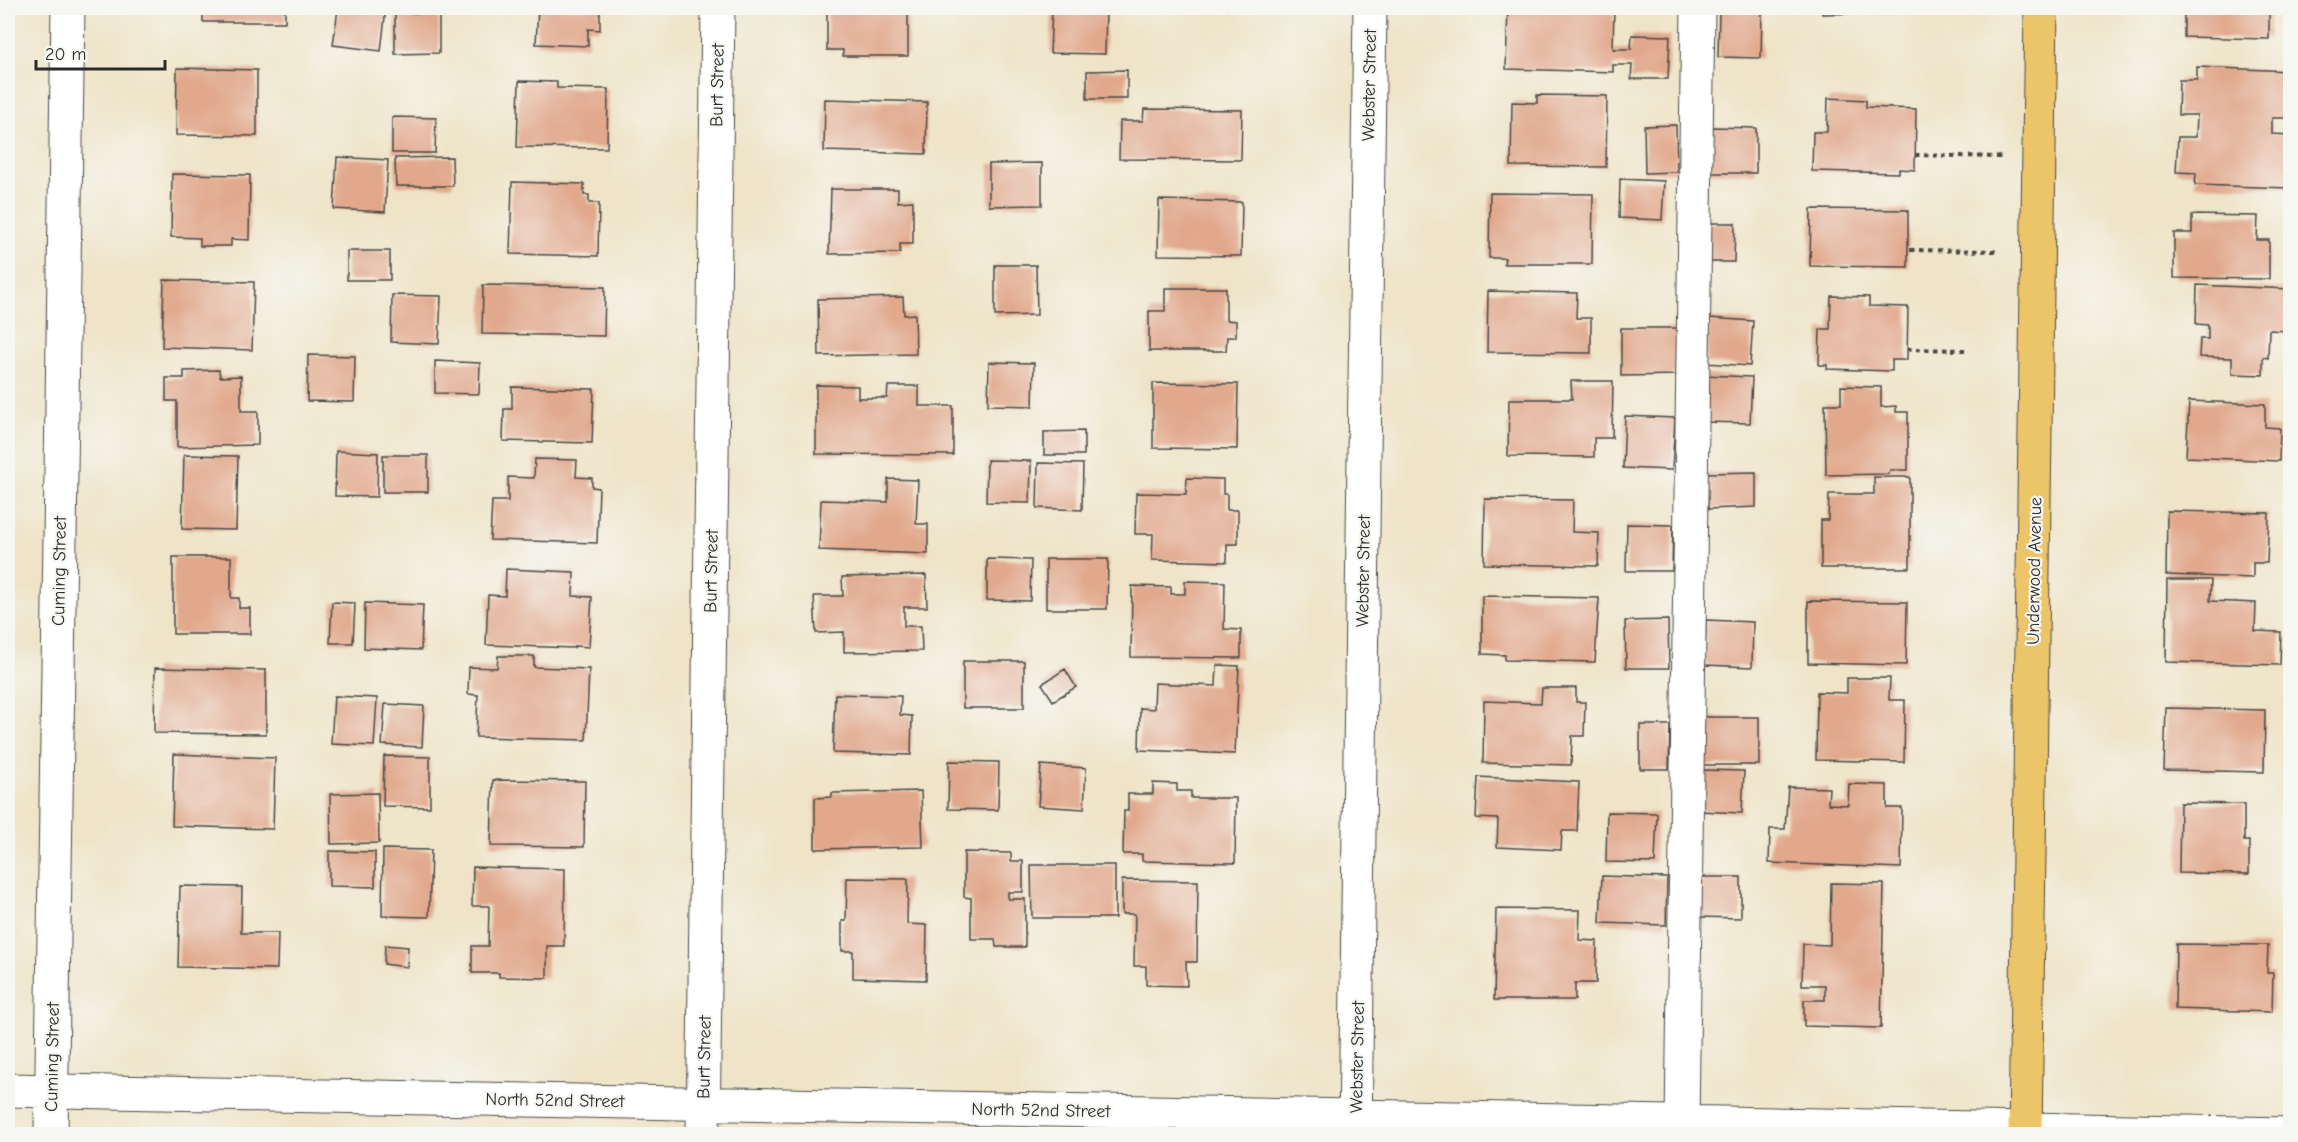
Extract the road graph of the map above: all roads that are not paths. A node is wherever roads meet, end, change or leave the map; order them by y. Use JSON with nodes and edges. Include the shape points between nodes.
{"nodes":[{"id":1,"x":68,"y":8,"type":"edge"},
{"id":2,"x":718,"y":8,"type":"edge"},
{"id":3,"x":1370,"y":8,"type":"edge"},
{"id":4,"x":1698,"y":8,"type":"edge"},
{"id":5,"x":2041,"y":8,"type":"edge"},
{"id":6,"x":8,"y":1090,"type":"edge"},
{"id":7,"x":52,"y":1091,"type":"junction"},
{"id":8,"x":703,"y":1119,"type":"edge"},
{"id":9,"x":1682,"y":1122,"type":"junction"},
{"id":10,"x":1356,"y":1125,"type":"edge"},
{"id":11,"x":2025,"y":1132,"type":"edge"},
{"id":12,"x":51,"y":1134,"type":"edge"},
{"id":13,"x":2290,"y":1134,"type":"edge"}],
"edges":[{"from":1,"to":7,"type":"street","name":"Cuming Street"},
{"from":2,"to":8,"type":"street","name":"Burt Street"},
{"from":3,"to":10,"type":"street","name":"Webster Street"},
{"from":4,"to":9,"type":"street"},
{"from":5,"to":11,"type":"main road","name":"Underwood Avenue"},
{"from":6,"to":7,"type":"street","name":"North 52nd Street"},
{"from":7,"to":8,"type":"street","name":"North 52nd Street"},
{"from":7,"to":12,"type":"street","name":"Cuming Street"},
{"from":8,"to":10,"type":"street","name":"North 52nd Street"},
{"from":9,"to":10,"type":"street","name":"North 52nd Street"},
{"from":9,"to":11,"type":"street","name":"North 52nd Street"},
{"from":11,"to":13,"type":"street","name":"North 52nd Street"}]}
